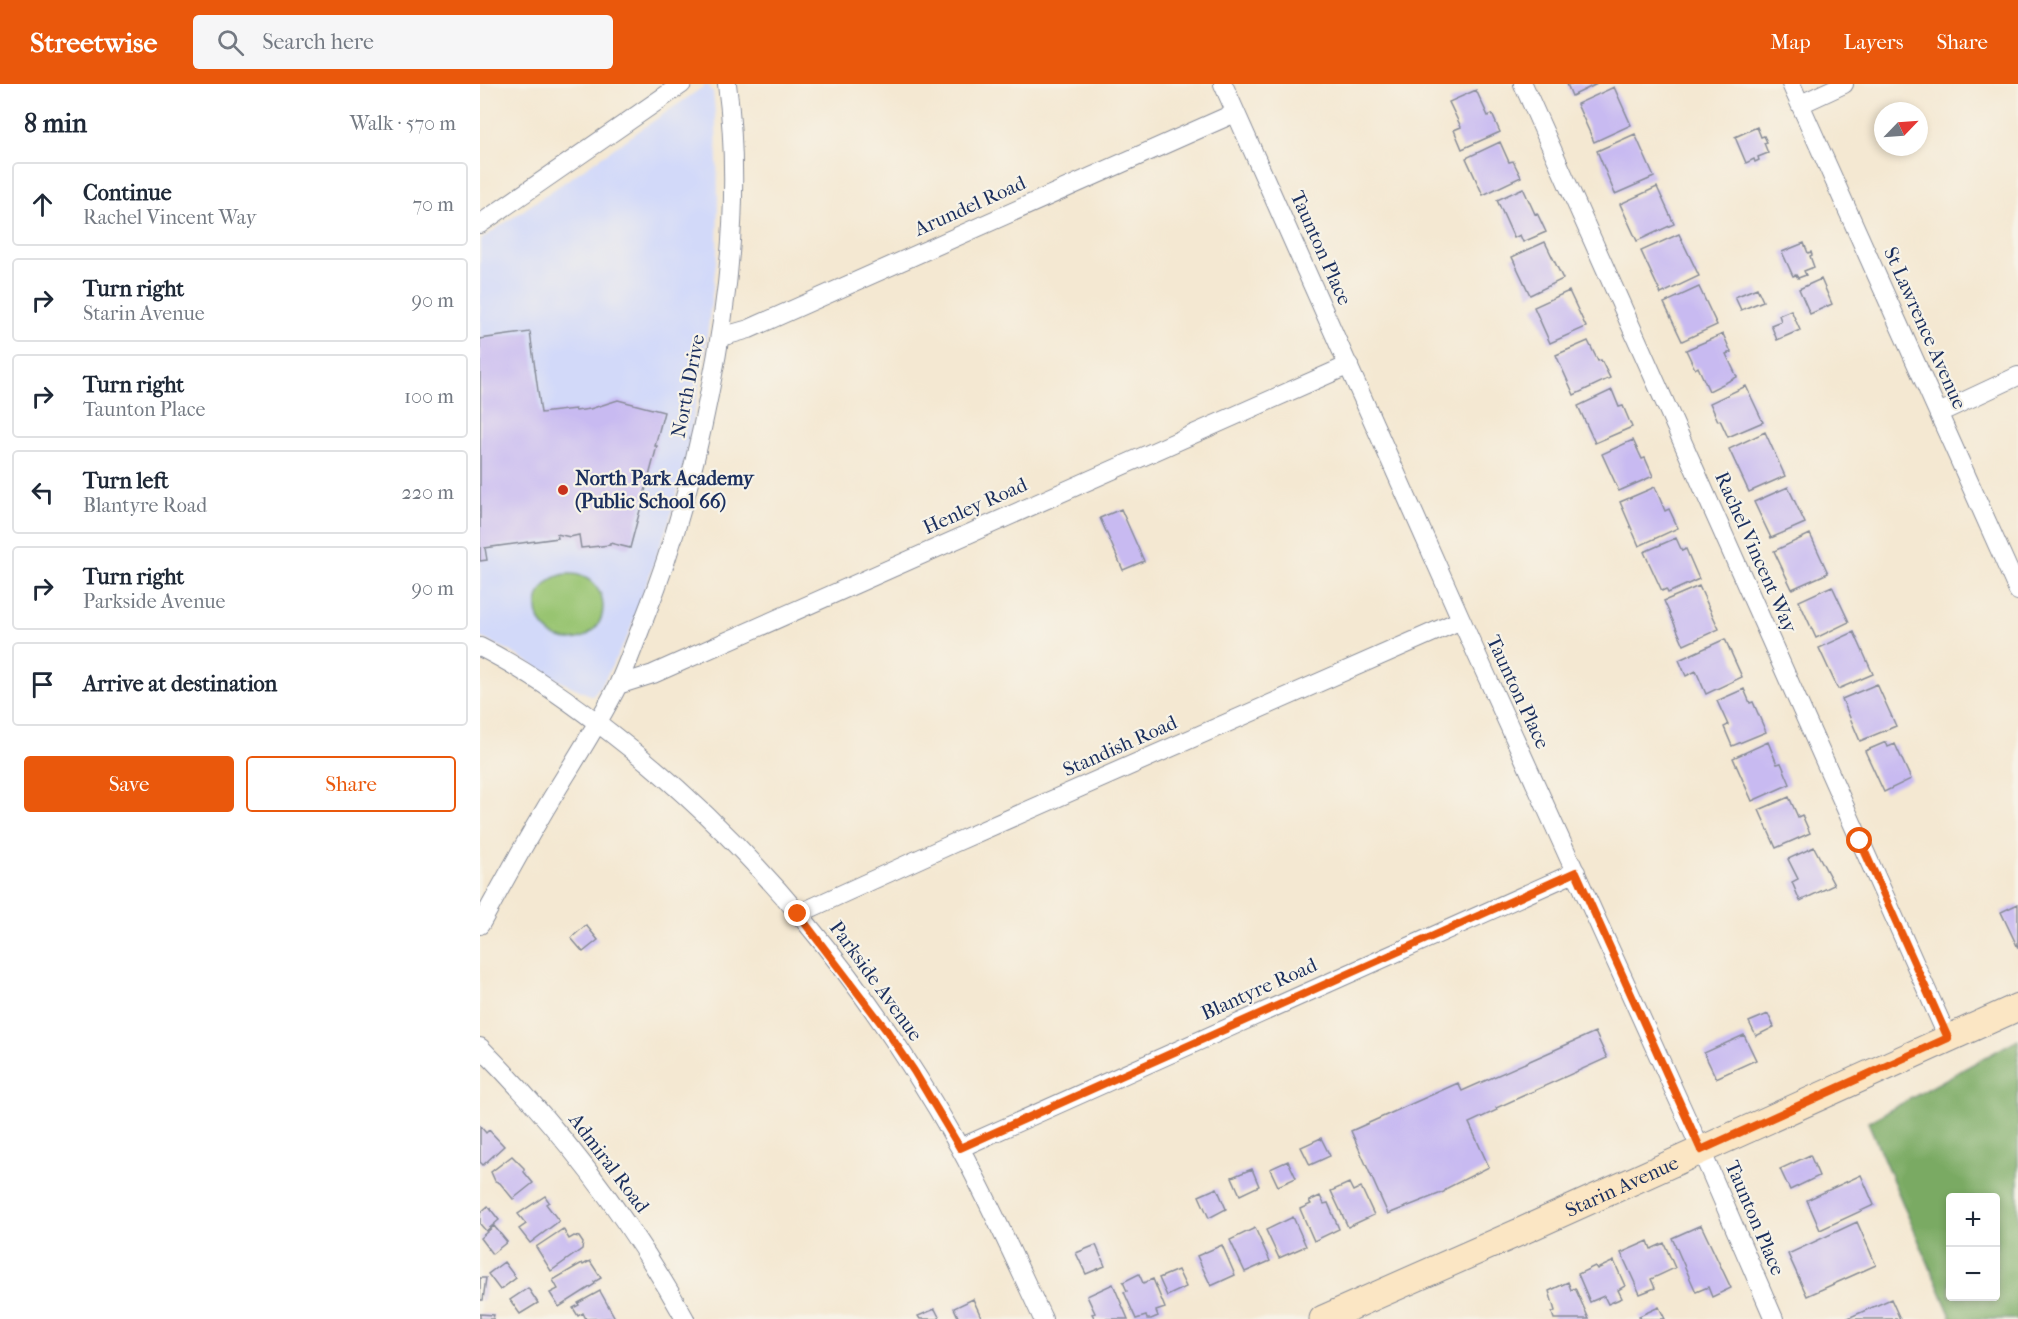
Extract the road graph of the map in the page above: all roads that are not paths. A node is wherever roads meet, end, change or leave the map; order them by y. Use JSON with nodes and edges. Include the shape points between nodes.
{"nodes":[{"id":1,"x":681,"y":84,"type":"edge"},
{"id":2,"x":727,"y":84,"type":"edge"},
{"id":3,"x":1222,"y":84,"type":"edge"},
{"id":4,"x":1523,"y":84,"type":"edge"},
{"id":5,"x":1791,"y":84,"type":"edge"},
{"id":6,"x":1844,"y":84,"type":"edge"},
{"id":7,"x":1800,"y":104,"type":"junction"},
{"id":8,"x":1235,"y":112,"type":"junction"},
{"id":9,"x":480,"y":224,"type":"edge"},
{"id":10,"x":721,"y":337,"type":"junction"},
{"id":11,"x":1349,"y":365,"type":"junction"},
{"id":12,"x":2018,"y":376,"type":"edge"},
{"id":13,"x":1939,"y":413,"type":"junction"},
{"id":14,"x":2018,"y":591,"type":"edge"},
{"id":15,"x":1461,"y":620,"type":"junction"},
{"id":16,"x":480,"y":647,"type":"edge"},
{"id":17,"x":618,"y":685,"type":"junction"},
{"id":18,"x":598,"y":723,"type":"junction"},
{"id":19,"x":1576,"y":872,"type":"junction"},
{"id":20,"x":798,"y":914,"type":"junction"},
{"id":21,"x":480,"y":925,"type":"edge"},
{"id":22,"x":2018,"y":1007,"type":"edge"},
{"id":23,"x":1948,"y":1038,"type":"junction"},
{"id":24,"x":480,"y":1047,"type":"edge"},
{"id":25,"x":960,"y":1148,"type":"junction"},
{"id":26,"x":1701,"y":1150,"type":"junction"},
{"id":27,"x":686,"y":1319,"type":"edge"},
{"id":28,"x":1043,"y":1319,"type":"edge"},
{"id":29,"x":1323,"y":1319,"type":"edge"},
{"id":30,"x":1774,"y":1319,"type":"edge"}],
"edges":[{"from":1,"to":9,"type":"street"},
{"from":2,"to":10,"type":"street","name":"North Drive","via":[[733,191]]},
{"from":3,"to":8,"type":"street","name":"Taunton Place"},
{"from":4,"to":23,"type":"street","name":"Rachel Vincent Way"},
{"from":5,"to":7,"type":"street","name":"St Lawrence Avenue"},
{"from":6,"to":7,"type":"street"},
{"from":7,"to":13,"type":"street","name":"St Lawrence Avenue"},
{"from":8,"to":10,"type":"street","name":"Arundel Road","via":[[749,329]]},
{"from":8,"to":11,"type":"street","name":"Taunton Place"},
{"from":10,"to":17,"type":"street","name":"North Drive","via":[[680,518]]},
{"from":11,"to":15,"type":"street","name":"Taunton Place"},
{"from":11,"to":17,"type":"street","name":"Henley Road","via":[[653,674]]},
{"from":12,"to":13,"type":"street"},
{"from":13,"to":14,"type":"street","name":"St Lawrence Avenue"},
{"from":15,"to":19,"type":"street","name":"Taunton Place"},
{"from":15,"to":20,"type":"street","name":"Standish Road"},
{"from":16,"to":18,"type":"street","name":"Parkside Avenue","via":[[555,690]]},
{"from":17,"to":18,"type":"street","name":"North Drive"},
{"from":18,"to":20,"type":"street","name":"Parkside Avenue","via":[[676,785]]},
{"from":18,"to":21,"type":"street","via":[[539,818]]},
{"from":19,"to":25,"type":"street","name":"Blantyre Road"},
{"from":19,"to":26,"type":"street","name":"Taunton Place"},
{"from":20,"to":25,"type":"street","name":"Parkside Avenue","via":[[887,1031]]},
{"from":22,"to":23,"type":"street","name":"Starin Avenue"},
{"from":23,"to":26,"type":"street","name":"Starin Avenue"},
{"from":24,"to":27,"type":"street","name":"Admiral Road","via":[[549,1121],[593,1177],[635,1235]]},
{"from":25,"to":28,"type":"street","name":"Parkside Avenue"},
{"from":26,"to":29,"type":"street","name":"Starin Avenue"},
{"from":26,"to":30,"type":"street","name":"Taunton Place"}]}
